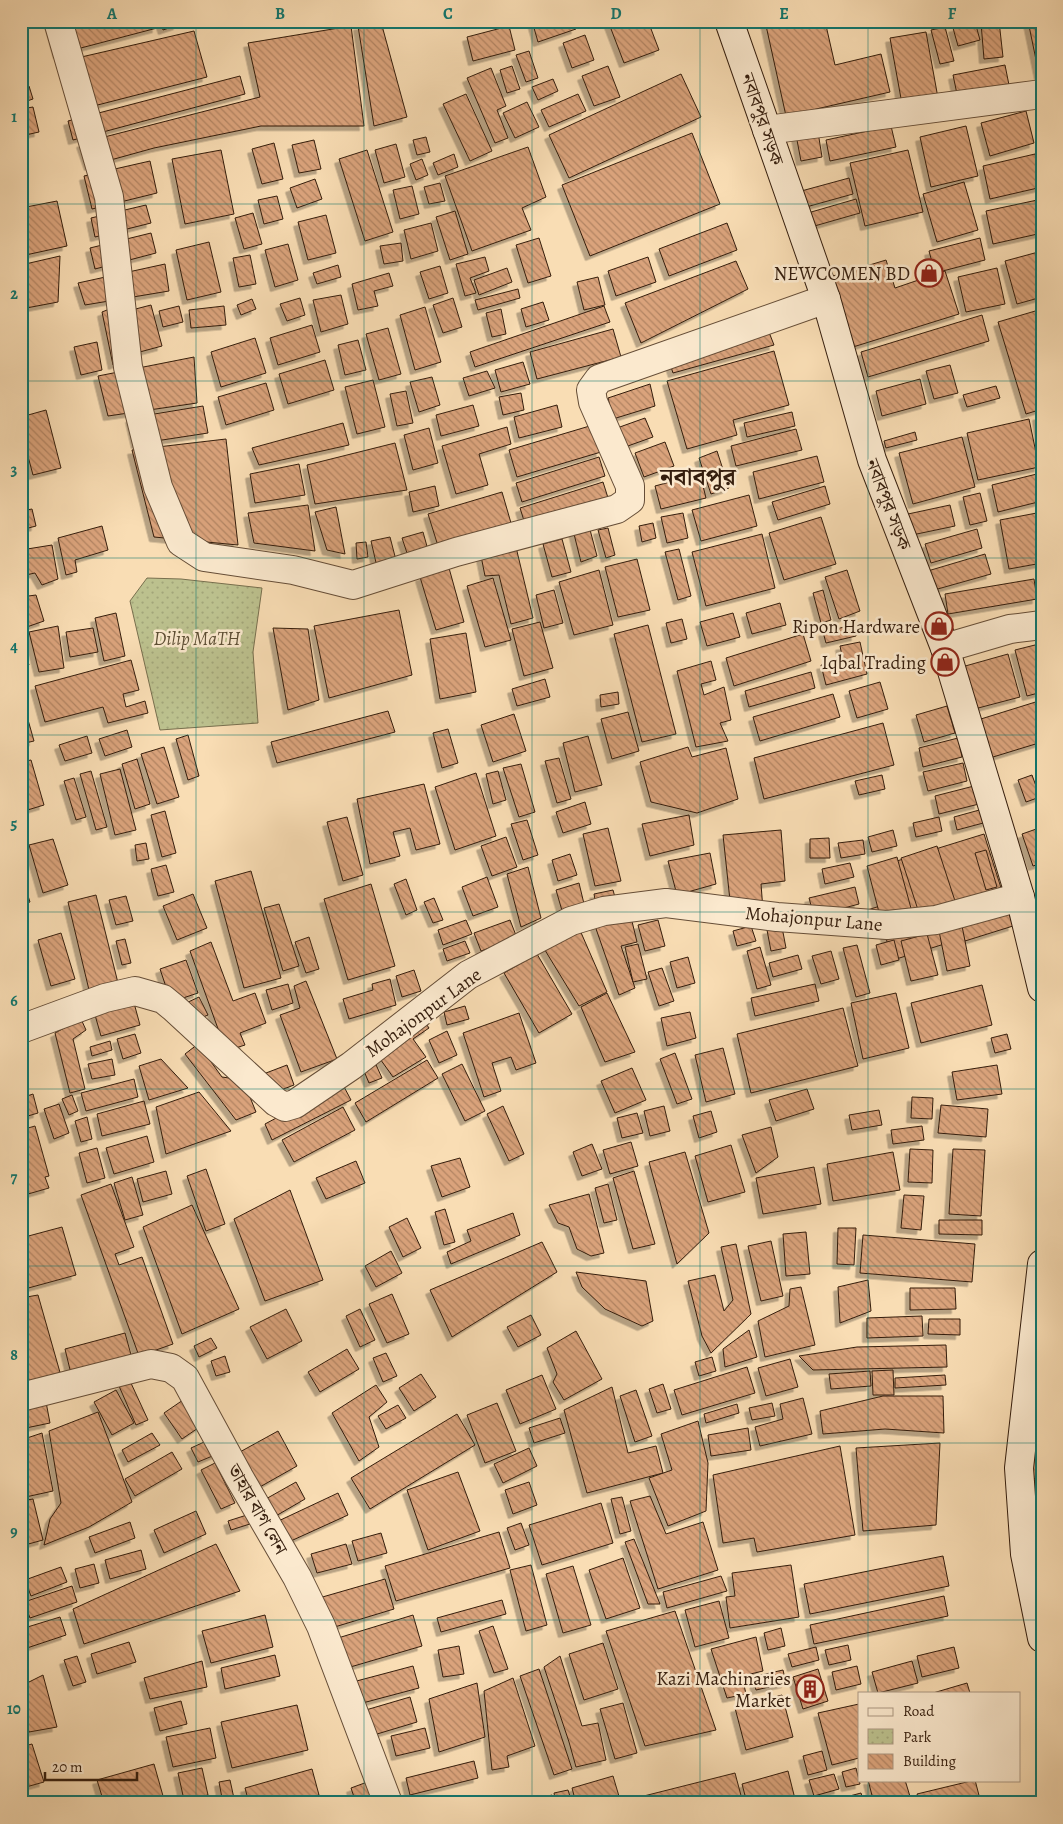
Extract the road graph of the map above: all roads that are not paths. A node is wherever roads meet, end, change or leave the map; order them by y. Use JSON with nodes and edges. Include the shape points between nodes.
{"nodes":[{"id":1,"x":58,"y":21,"type":"edge"},
{"id":2,"x":729,"y":21,"type":"edge"},
{"id":3,"x":1042,"y":94,"type":"edge"},
{"id":4,"x":768,"y":130,"type":"junction"},
{"id":5,"x":826,"y":299,"type":"junction"},
{"id":6,"x":1042,"y":625,"type":"edge"},
{"id":7,"x":945,"y":648,"type":"junction"},
{"id":8,"x":1020,"y":897,"type":"junction"},
{"id":9,"x":1042,"y":988,"type":"edge"},
{"id":10,"x":21,"y":1029,"type":"edge"},
{"id":11,"x":1042,"y":1264,"type":"edge"},
{"id":12,"x":1034,"y":1382,"type":"edge"},
{"id":13,"x":21,"y":1397,"type":"edge"},
{"id":14,"x":1042,"y":1638,"type":"edge"},
{"id":15,"x":388,"y":1803,"type":"edge"}],
"edges":[{"from":1,"to":5,"type":"street","via":[[109,197],[128,367],[158,487],[181,542],[204,557],[293,570],[353,585],[456,552],[617,509],[630,500],[630,486],[593,402],[591,390],[599,379]]},
{"from":2,"to":4,"type":"street","name":"নবাবপুর সড়ক"},
{"from":3,"to":4,"type":"street"},
{"from":4,"to":5,"type":"street","name":"নবাবপুর সড়ক"},
{"from":5,"to":7,"type":"street","name":"নবাবপুর সড়ক","via":[[872,460]]},
{"from":6,"to":7,"type":"street","via":[[1010,629]]},
{"from":7,"to":8,"type":"street","name":"নবাবপুর সড়ক"},
{"from":8,"to":9,"type":"street","name":"নবাবপুর সড়ক"},
{"from":8,"to":10,"type":"street","name":"Mohajonpur Lane","via":[[936,920],[887,925],[777,917],[666,903],[604,912],[571,922],[468,975],[351,1066],[295,1104],[285,1106],[276,1102],[162,999],[135,991],[105,998]]},
{"from":11,"to":12,"type":"street"},
{"from":12,"to":14,"type":"street","via":[[1019,1468],[1024,1554]]},
{"from":13,"to":15,"type":"street","name":"তাহার বাগ লেন","via":[[151,1364],[171,1368],[185,1378],[297,1577],[321,1626]]}]}
